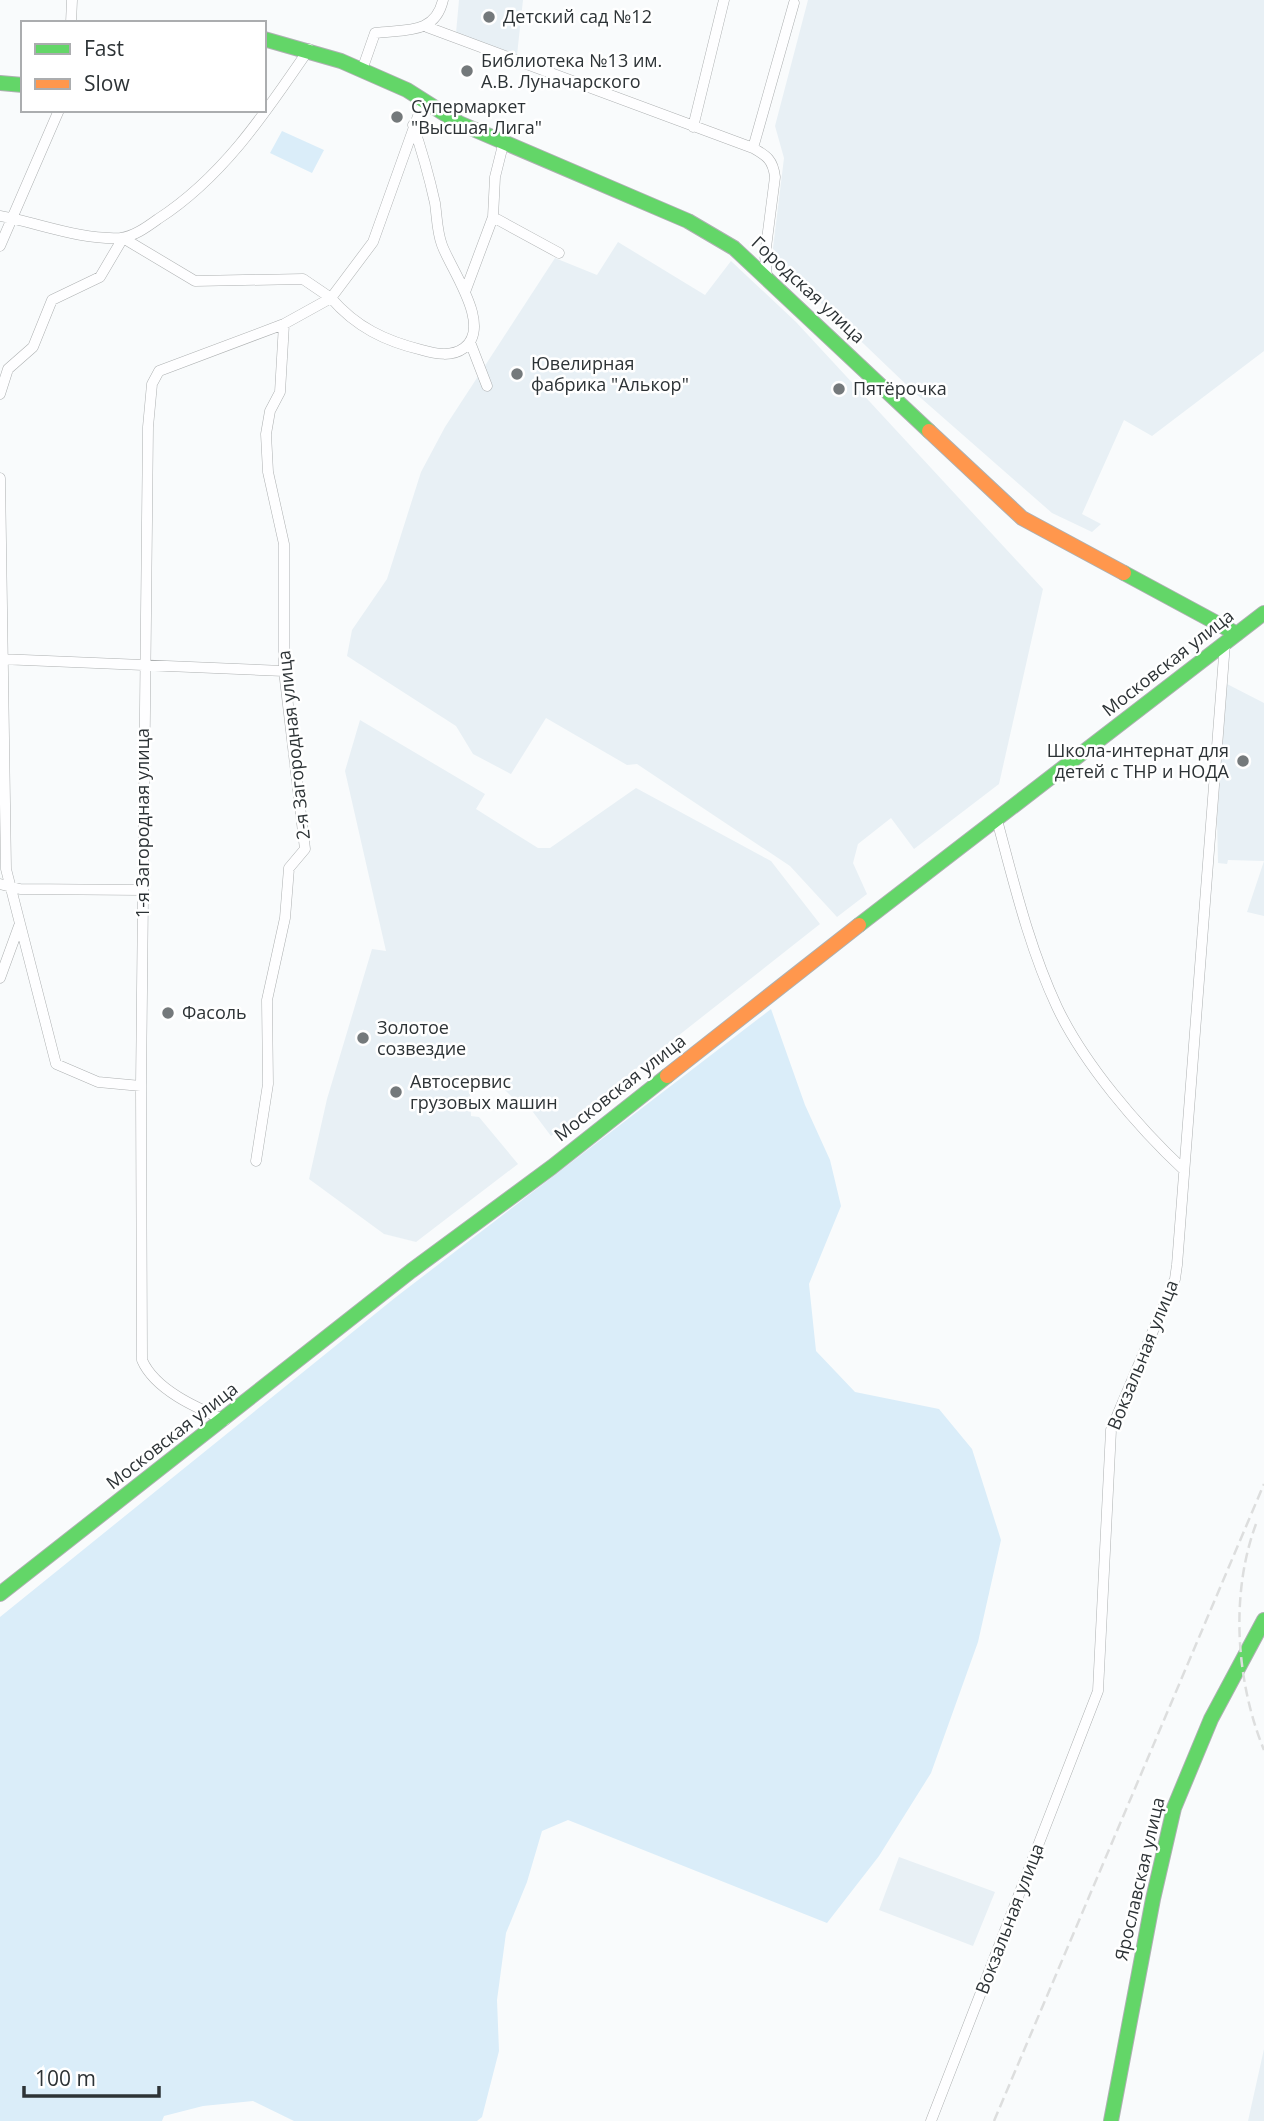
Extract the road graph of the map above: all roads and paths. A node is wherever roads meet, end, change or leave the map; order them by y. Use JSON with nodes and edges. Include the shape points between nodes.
{"nodes":[{"id":1,"x":72,"y":0,"type":"edge"},
{"id":2,"x":443,"y":0,"type":"edge"},
{"id":3,"x":724,"y":0,"type":"edge"},
{"id":4,"x":794,"y":3,"type":"dead end"},
{"id":5,"x":71,"y":21,"type":"edge"},
{"id":6,"x":427,"y":27,"type":"junction"},
{"id":7,"x":266,"y":38,"type":"edge"},
{"id":8,"x":309,"y":49,"type":"junction"},
{"id":9,"x":362,"y":71,"type":"junction"},
{"id":10,"x":0,"y":83,"type":"edge"},
{"id":11,"x":21,"y":85,"type":"edge"},
{"id":12,"x":423,"y":102,"type":"junction"},
{"id":13,"x":58,"y":112,"type":"edge"},
{"id":14,"x":413,"y":125,"type":"junction"},
{"id":15,"x":693,"y":127,"type":"junction"},
{"id":16,"x":504,"y":141,"type":"junction"},
{"id":17,"x":753,"y":148,"type":"junction"},
{"id":18,"x":5,"y":217,"type":"edge"},
{"id":19,"x":493,"y":217,"type":"junction"},
{"id":20,"x":123,"y":238,"type":"junction"},
{"id":21,"x":0,"y":246,"type":"edge"},
{"id":22,"x":559,"y":253,"type":"dead end"},
{"id":23,"x":767,"y":277,"type":"junction"},
{"id":24,"x":465,"y":292,"type":"junction"},
{"id":25,"x":331,"y":298,"type":"junction"},
{"id":26,"x":284,"y":324,"type":"junction"},
{"id":27,"x":470,"y":342,"type":"junction"},
{"id":28,"x":0,"y":386,"type":"edge"},
{"id":29,"x":487,"y":386,"type":"dead end"},
{"id":30,"x":0,"y":394,"type":"edge"},
{"id":31,"x":0,"y":478,"type":"edge"},
{"id":32,"x":1264,"y":612,"type":"edge"},
{"id":33,"x":1231,"y":638,"type":"junction"},
{"id":34,"x":2,"y":658,"type":"edge"},
{"id":35,"x":145,"y":667,"type":"junction"},
{"id":36,"x":285,"y":671,"type":"junction"},
{"id":37,"x":997,"y":820,"type":"junction"},
{"id":38,"x":4,"y":886,"type":"edge"},
{"id":39,"x":142,"y":890,"type":"junction"},
{"id":40,"x":19,"y":926,"type":"junction"},
{"id":41,"x":0,"y":978,"type":"edge"},
{"id":42,"x":141,"y":1086,"type":"junction"},
{"id":43,"x":256,"y":1161,"type":"dead end"},
{"id":44,"x":1184,"y":1170,"type":"junction"},
{"id":45,"x":225,"y":1420,"type":"junction"},
{"id":46,"x":0,"y":1594,"type":"edge"},
{"id":47,"x":1264,"y":1620,"type":"edge"},
{"id":48,"x":931,"y":2121,"type":"edge"},
{"id":49,"x":1111,"y":2121,"type":"edge"}],
"edges":[{"from":1,"to":5,"type":"street"},
{"from":2,"to":6,"type":"street","via":[[439,16]]},
{"from":3,"to":15,"type":"street"},
{"from":4,"to":17,"type":"street"},
{"from":6,"to":9,"type":"street","via":[[375,33]]},
{"from":6,"to":15,"type":"street"},
{"from":7,"to":8,"type":"main road","name":"Городская улица"},
{"from":8,"to":9,"type":"main road","name":"Городская улица"},
{"from":8,"to":20,"type":"street","via":[[261,120],[199,187],[166,215]]},
{"from":9,"to":12,"type":"main road","name":"Городская улица"},
{"from":10,"to":11,"type":"main road"},
{"from":12,"to":14,"type":"street"},
{"from":12,"to":16,"type":"main road","name":"Городская улица"},
{"from":13,"to":18,"type":"street"},
{"from":14,"to":24,"type":"street","via":[[427,166],[442,246]]},
{"from":14,"to":25,"type":"street","via":[[373,242]]},
{"from":15,"to":17,"type":"street"},
{"from":16,"to":19,"type":"street","via":[[495,177]]},
{"from":16,"to":23,"type":"main road","name":"Городская улица","via":[[688,221],[734,248]]},
{"from":17,"to":23,"type":"street","via":[[774,165]]},
{"from":18,"to":20,"type":"street","via":[[91,237]]},
{"from":18,"to":21,"type":"street"},
{"from":19,"to":22,"type":"street"},
{"from":19,"to":24,"type":"street"},
{"from":20,"to":25,"type":"street","via":[[195,281],[303,279]]},
{"from":20,"to":28,"type":"street","via":[[100,277],[52,300],[33,346],[9,369]]},
{"from":23,"to":33,"type":"main road","name":"Городская улица","via":[[1022,518],[1061,544],[1195,608]]},
{"from":24,"to":27,"type":"street","via":[[475,325]]},
{"from":25,"to":26,"type":"street","name":"1-я Загородная улица"},
{"from":25,"to":27,"type":"street","via":[[359,326],[392,341],[439,354],[458,351]]},
{"from":26,"to":35,"type":"street","name":"1-я Загородная улица","via":[[159,371],[152,384]]},
{"from":26,"to":36,"type":"street","name":"2-я Загородная улица","via":[[280,392],[266,434],[268,472],[284,544]]},
{"from":27,"to":29,"type":"street"},
{"from":28,"to":30,"type":"street"},
{"from":31,"to":34,"type":"street"},
{"from":32,"to":33,"type":"main road","name":"Московская улица"},
{"from":33,"to":37,"type":"main road","name":"Московская улица"},
{"from":33,"to":44,"type":"street","name":"Вокзальная улица"},
{"from":34,"to":35,"type":"street"},
{"from":34,"to":38,"type":"street"},
{"from":35,"to":36,"type":"street"},
{"from":35,"to":39,"type":"street","name":"1-я Загородная улица"},
{"from":36,"to":43,"type":"street","name":"2-я Загородная улица","via":[[305,849],[289,868],[285,918],[267,1000],[268,1084]]},
{"from":37,"to":44,"type":"street","via":[[1013,885],[1057,1007],[1086,1055],[1162,1150]]},
{"from":37,"to":45,"type":"main road","name":"Московская улица","via":[[552,1167],[411,1271]]},
{"from":38,"to":39,"type":"street"},
{"from":38,"to":40,"type":"street"},
{"from":39,"to":42,"type":"street","name":"1-я Загородная улица"},
{"from":40,"to":41,"type":"street"},
{"from":40,"to":42,"type":"street","via":[[56,1065],[98,1082]]},
{"from":42,"to":45,"type":"street","name":"1-я Загородная улица","via":[[142,1360],[174,1393]]},
{"from":44,"to":48,"type":"street","name":"Вокзальная улица","via":[[1175,1279],[1111,1430],[1098,1691]]},
{"from":45,"to":46,"type":"main road","name":"Московская улица"},
{"from":47,"to":49,"type":"main road","name":"Ярославская улица","via":[[1211,1719],[1174,1808]]}]}
